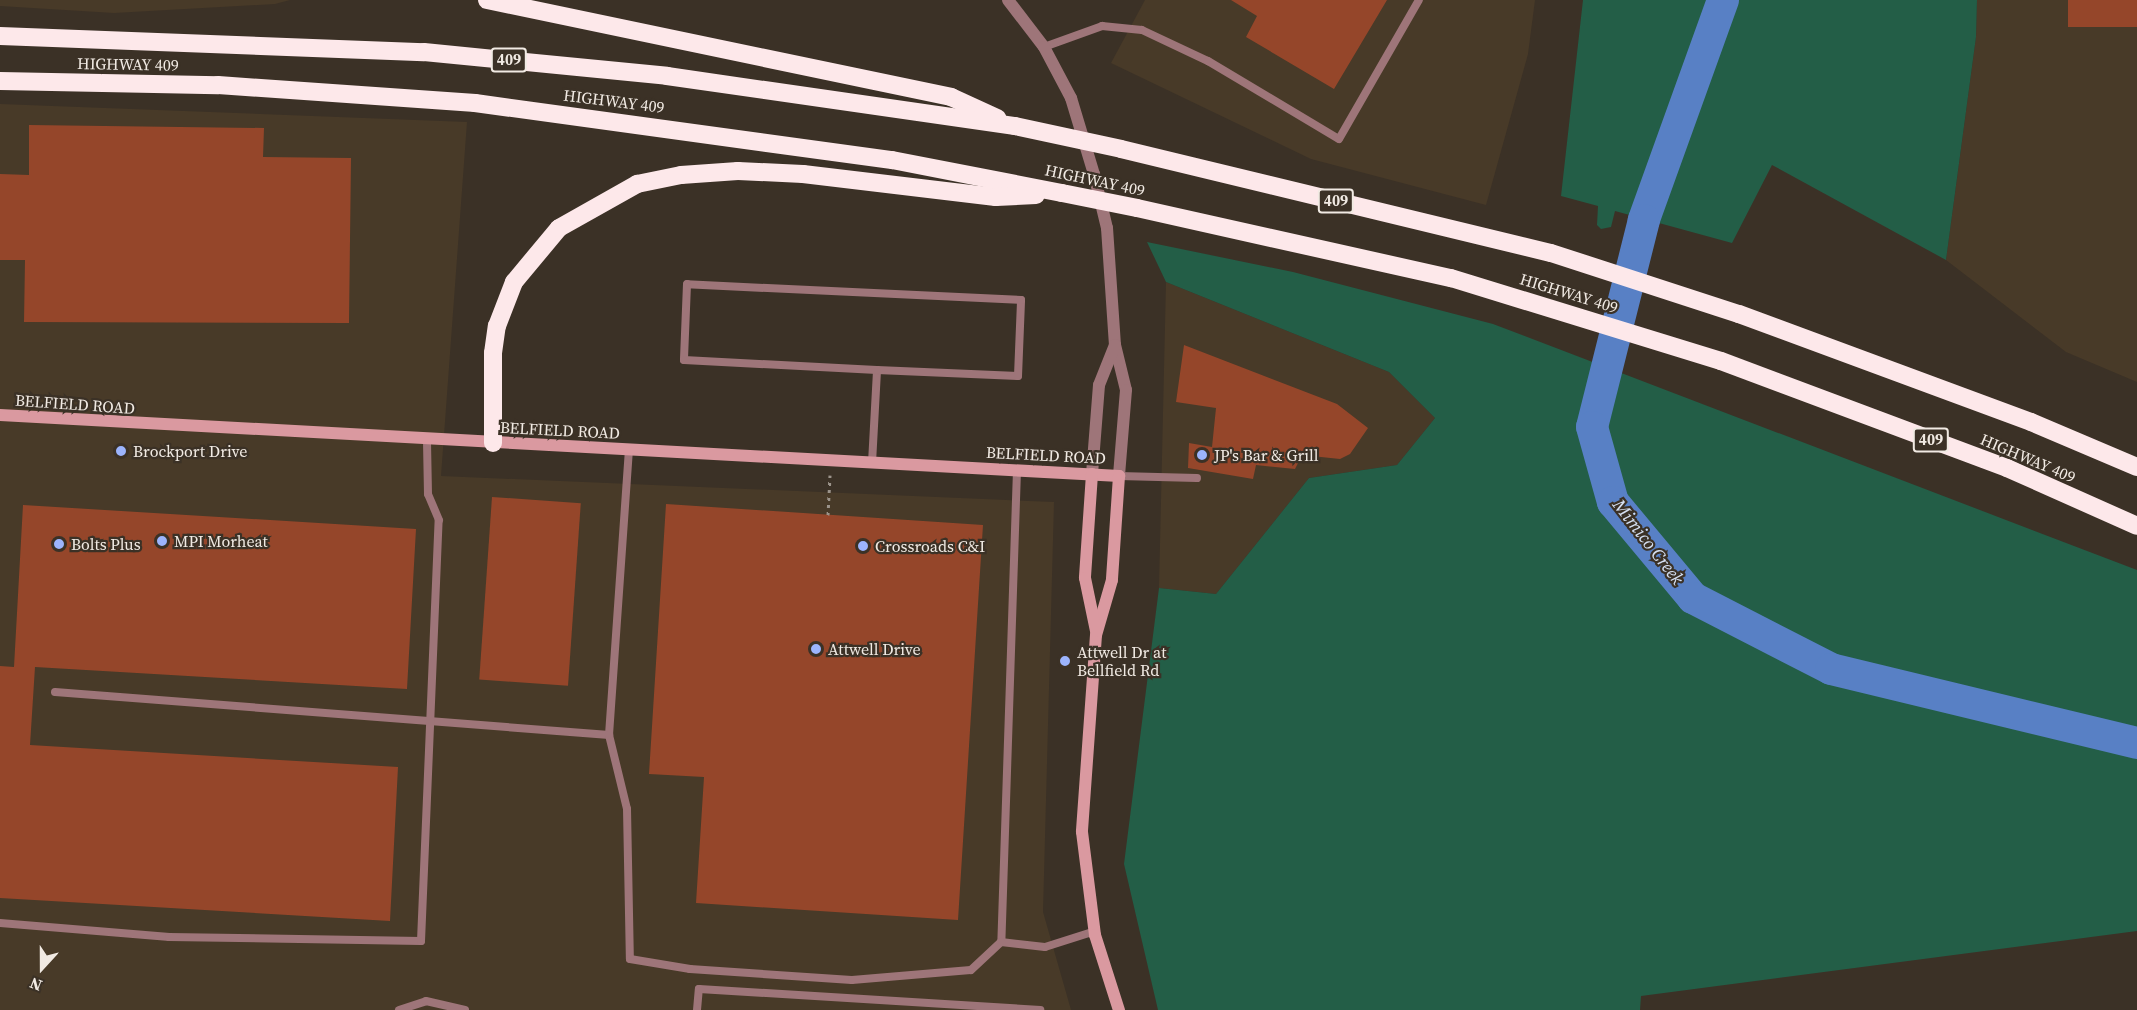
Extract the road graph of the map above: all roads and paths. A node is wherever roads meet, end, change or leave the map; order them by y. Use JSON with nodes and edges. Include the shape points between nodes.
{"nodes":[{"id":1,"x":487,"y":0,"type":"edge"},
{"id":2,"x":1008,"y":0,"type":"edge"},
{"id":3,"x":1419,"y":0,"type":"edge"},
{"id":4,"x":0,"y":36,"type":"edge"},
{"id":5,"x":1044,"y":47,"type":"junction"},
{"id":6,"x":0,"y":81,"type":"edge"},
{"id":7,"x":1015,"y":126,"type":"junction"},
{"id":8,"x":1062,"y":193,"type":"junction"},
{"id":9,"x":1115,"y":345,"type":"junction"},
{"id":10,"x":877,"y":370,"type":"junction"},
{"id":11,"x":0,"y":415,"type":"edge"},
{"id":12,"x":427,"y":440,"type":"junction"},
{"id":13,"x":493,"y":443,"type":"junction"},
{"id":14,"x":629,"y":451,"type":"junction"},
{"id":15,"x":830,"y":461,"type":"junction"},
{"id":16,"x":872,"y":463,"type":"junction"},
{"id":17,"x":2137,"y":467,"type":"edge"},
{"id":18,"x":1017,"y":470,"type":"junction"},
{"id":19,"x":1092,"y":474,"type":"junction"},
{"id":20,"x":1119,"y":476,"type":"junction"},
{"id":21,"x":1197,"y":478,"type":"dead end"},
{"id":22,"x":828,"y":515,"type":"dead end"},
{"id":23,"x":2137,"y":526,"type":"edge"},
{"id":24,"x":1096,"y":635,"type":"junction"},
{"id":25,"x":55,"y":692,"type":"dead end"},
{"id":26,"x":430,"y":724,"type":"junction"},
{"id":27,"x":609,"y":735,"type":"junction"},
{"id":28,"x":0,"y":923,"type":"edge"},
{"id":29,"x":1095,"y":931,"type":"junction"},
{"id":30,"x":1001,"y":942,"type":"junction"},
{"id":31,"x":399,"y":1010,"type":"edge"},
{"id":32,"x":465,"y":1010,"type":"edge"},
{"id":33,"x":697,"y":1010,"type":"edge"},
{"id":34,"x":1040,"y":1010,"type":"edge"},
{"id":35,"x":1119,"y":1010,"type":"edge"}],
"edges":[{"from":1,"to":7,"type":"highway","via":[[951,97]]},
{"from":2,"to":5,"type":"street"},
{"from":3,"to":5,"type":"lane","via":[[1339,139],[1208,61],[1142,30],[1102,26]]},
{"from":4,"to":7,"type":"highway","name":"HIGHWAY 409","number":"409","via":[[424,52],[667,76]]},
{"from":5,"to":9,"type":"street","via":[[1071,98],[1107,228]]},
{"from":6,"to":8,"type":"highway","name":"HIGHWAY 409","number":"409","via":[[218,85],[475,103],[892,160]]},
{"from":7,"to":17,"type":"highway","name":"HIGHWAY 409","number":"409","bridge":true,"via":[[1551,254],[1739,314],[2031,422]]},
{"from":8,"to":13,"type":"highway","via":[[996,197],[803,174],[738,171],[681,175],[637,184],[558,228],[514,282],[497,326],[493,353]]},
{"from":8,"to":23,"type":"highway","name":"HIGHWAY 409","number":"409","bridge":true,"via":[[1451,278],[1535,303],[1721,361],[2007,468]]},
{"from":9,"to":19,"type":"street","via":[[1099,385]]},
{"from":9,"to":20,"type":"street","via":[[1126,390]]},
{"from":10,"to":10,"type":"lane","via":[[1018,376],[1022,300],[687,284],[684,360]]},
{"from":10,"to":16,"type":"lane"},
{"from":11,"to":12,"type":"main road","name":"BELFIELD ROAD"},
{"from":12,"to":13,"type":"main road","name":"BELFIELD ROAD"},
{"from":12,"to":26,"type":"lane","via":[[428,494],[439,520]]},
{"from":13,"to":14,"type":"main road","name":"BELFIELD ROAD"},
{"from":14,"to":15,"type":"main road","name":"BELFIELD ROAD"},
{"from":14,"to":27,"type":"lane"},
{"from":15,"to":16,"type":"main road","name":"BELFIELD ROAD"},
{"from":15,"to":22,"type":"path"},
{"from":16,"to":18,"type":"main road","name":"BELFIELD ROAD"},
{"from":18,"to":19,"type":"main road","name":"BELFIELD ROAD"},
{"from":18,"to":30,"type":"lane"},
{"from":19,"to":20,"type":"main road","name":"BELFIELD ROAD"},
{"from":19,"to":24,"type":"main road","via":[[1085,578]]},
{"from":20,"to":21,"type":"lane"},
{"from":20,"to":24,"type":"main road","via":[[1112,580]]},
{"from":24,"to":29,"type":"main road","via":[[1082,832]]},
{"from":25,"to":26,"type":"lane"},
{"from":26,"to":27,"type":"lane"},
{"from":26,"to":28,"type":"lane","via":[[421,940],[169,937]]},
{"from":27,"to":30,"type":"lane","via":[[627,809],[630,959],[690,969],[852,980],[971,970]]},
{"from":29,"to":30,"type":"lane","via":[[1045,947]]},
{"from":29,"to":35,"type":"main road"},
{"from":31,"to":32,"type":"lane","via":[[426,1000]]},
{"from":33,"to":34,"type":"lane","via":[[699,989]]}]}
